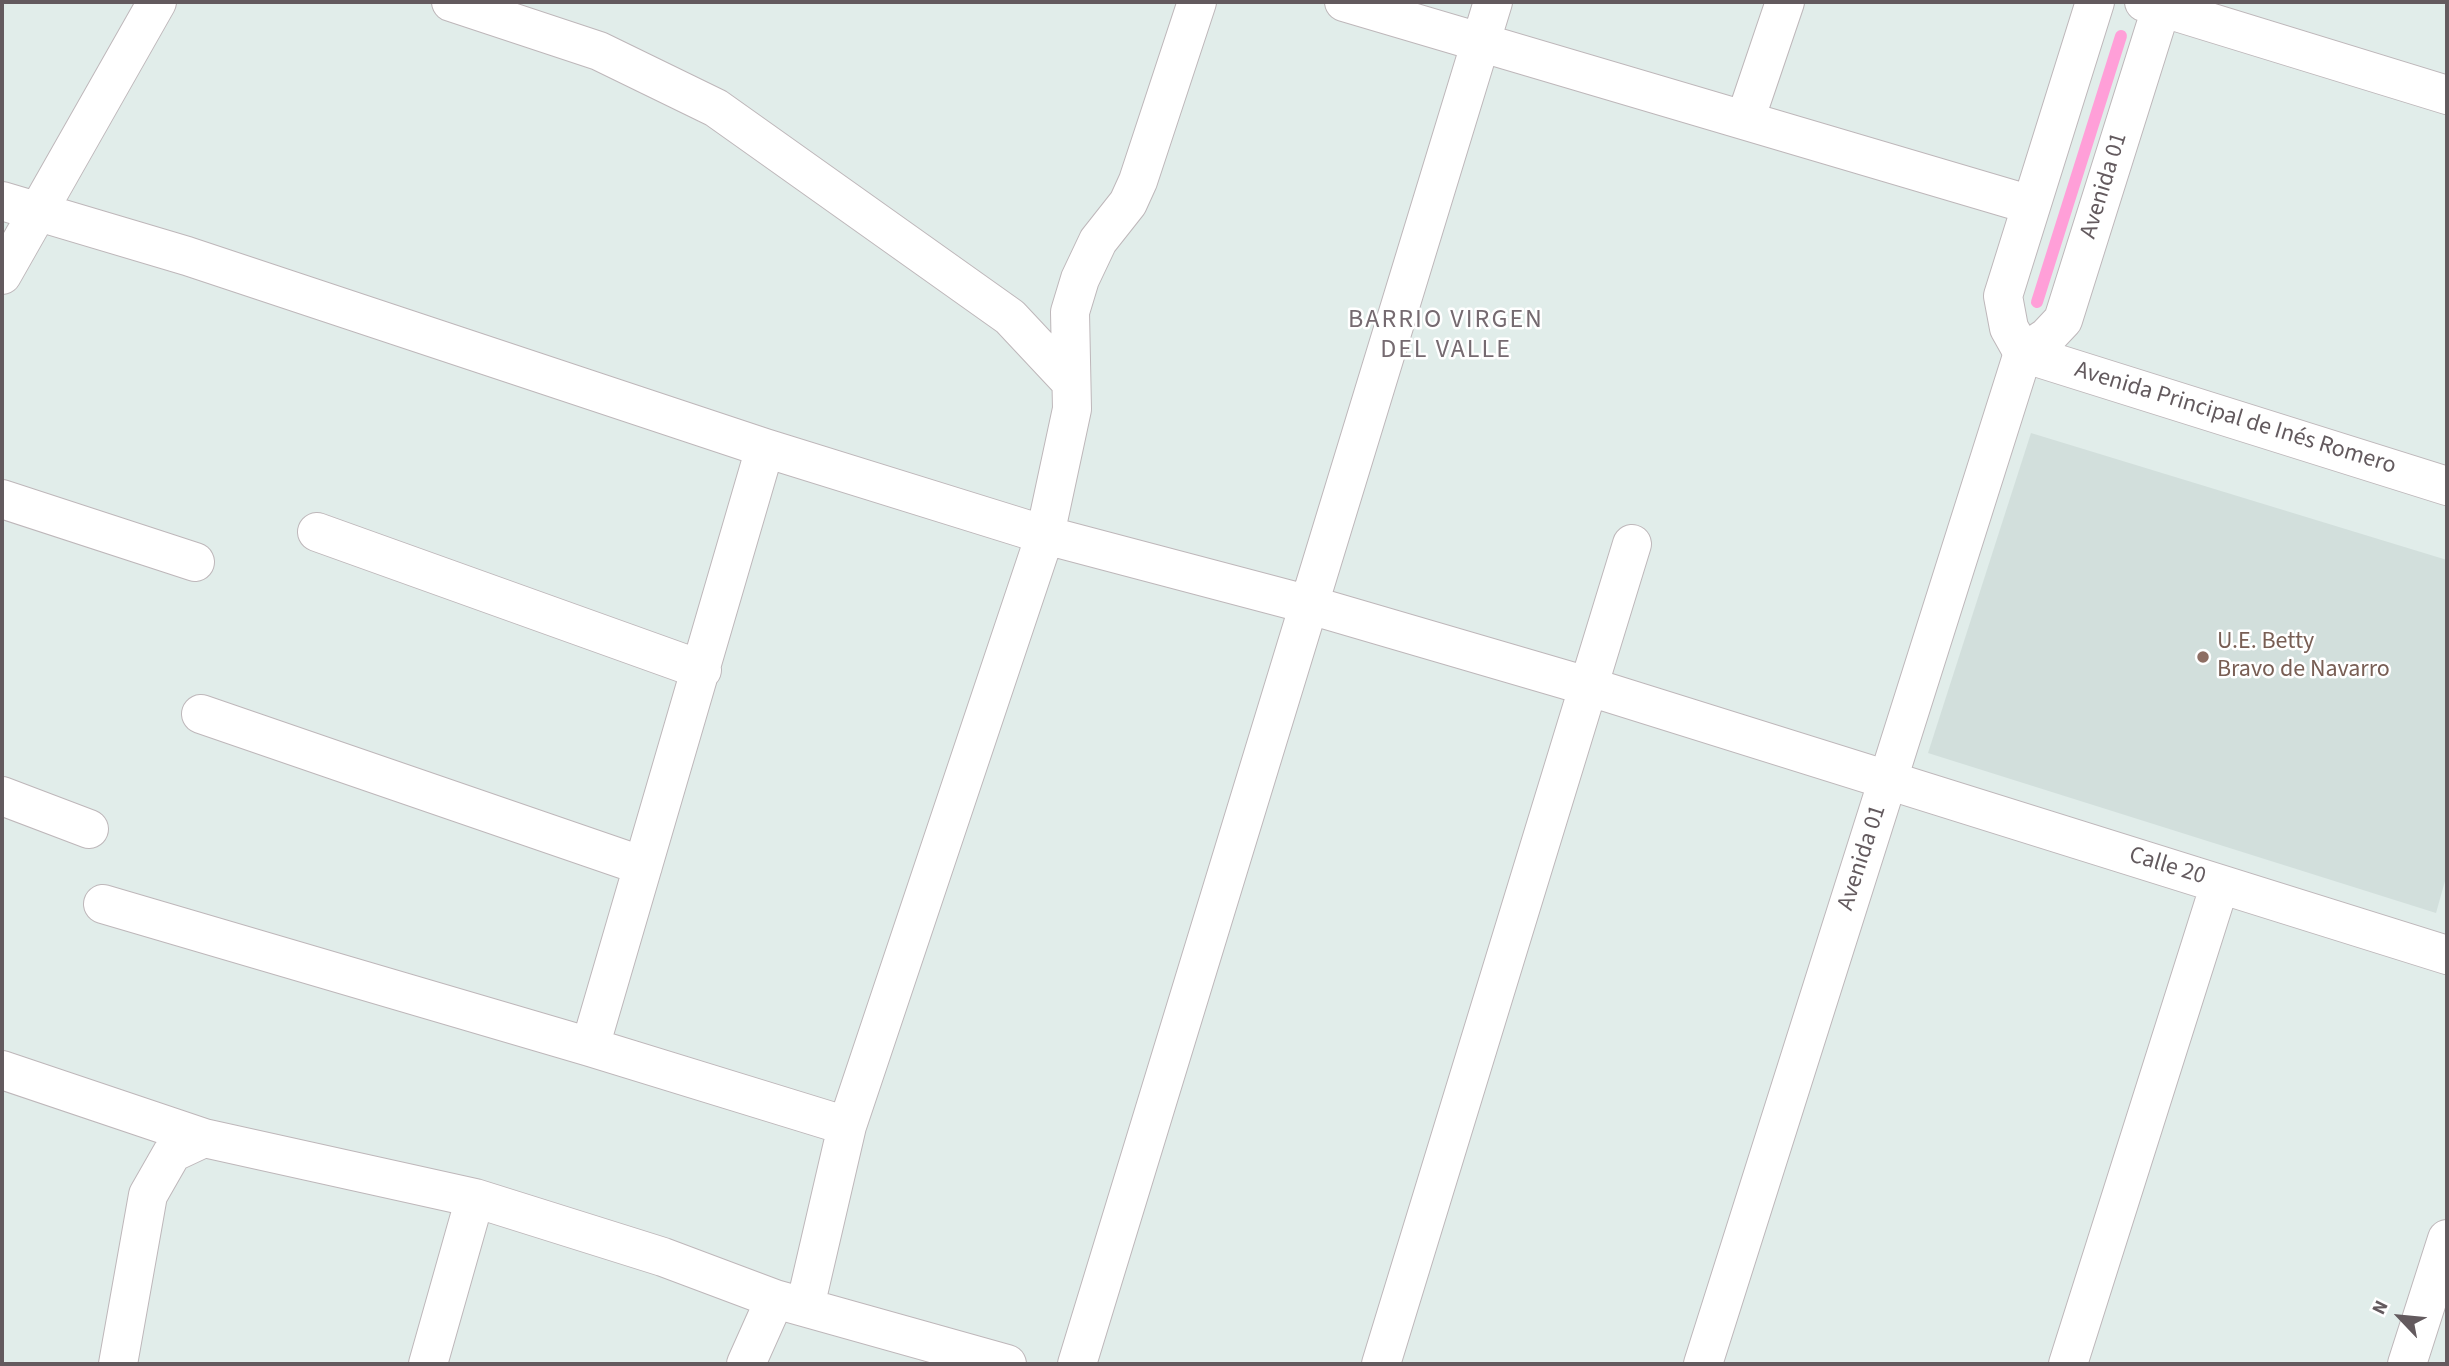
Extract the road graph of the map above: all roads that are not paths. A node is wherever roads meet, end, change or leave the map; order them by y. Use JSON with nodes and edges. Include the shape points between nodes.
{"nodes":[{"id":1,"x":157,"y":2,"type":"edge"},
{"id":2,"x":451,"y":2,"type":"edge"},
{"id":3,"x":1197,"y":2,"type":"edge"},
{"id":4,"x":1343,"y":2,"type":"edge"},
{"id":5,"x":1493,"y":2,"type":"edge"},
{"id":6,"x":1785,"y":2,"type":"edge"},
{"id":7,"x":2095,"y":2,"type":"edge"},
{"id":8,"x":2156,"y":4,"type":"edge"},
{"id":9,"x":1479,"y":43,"type":"junction"},
{"id":10,"x":2447,"y":94,"type":"edge"},
{"id":11,"x":1745,"y":120,"type":"junction"},
{"id":12,"x":2,"y":201,"type":"edge"},
{"id":13,"x":2031,"y":205,"type":"junction"},
{"id":14,"x":40,"y":211,"type":"junction"},
{"id":15,"x":2,"y":275,"type":"edge"},
{"id":16,"x":2022,"y":353,"type":"junction"},
{"id":17,"x":1069,"y":380,"type":"junction"},
{"id":18,"x":765,"y":448,"type":"junction"},
{"id":19,"x":2447,"y":486,"type":"edge"},
{"id":20,"x":2,"y":499,"type":"edge"},
{"id":21,"x":317,"y":532,"type":"dead end"},
{"id":22,"x":1045,"y":535,"type":"junction"},
{"id":23,"x":1632,"y":544,"type":"dead end"},
{"id":24,"x":195,"y":562,"type":"dead end"},
{"id":25,"x":1310,"y":605,"type":"junction"},
{"id":26,"x":702,"y":670,"type":"junction"},
{"id":27,"x":1587,"y":686,"type":"junction"},
{"id":28,"x":201,"y":714,"type":"dead end"},
{"id":29,"x":1888,"y":779,"type":"junction"},
{"id":30,"x":2,"y":796,"type":"edge"},
{"id":31,"x":89,"y":829,"type":"dead end"},
{"id":32,"x":643,"y":866,"type":"junction"},
{"id":33,"x":2220,"y":884,"type":"junction"},
{"id":34,"x":103,"y":904,"type":"dead end"},
{"id":35,"x":2447,"y":956,"type":"edge"},
{"id":36,"x":590,"y":1047,"type":"junction"},
{"id":37,"x":2,"y":1070,"type":"edge"},
{"id":38,"x":847,"y":1126,"type":"junction"},
{"id":39,"x":204,"y":1138,"type":"junction"},
{"id":40,"x":475,"y":1198,"type":"junction"},
{"id":41,"x":2447,"y":1239,"type":"edge"},
{"id":42,"x":790,"y":1303,"type":"junction"},
{"id":43,"x":118,"y":1364,"type":"edge"},
{"id":44,"x":428,"y":1364,"type":"edge"},
{"id":45,"x":746,"y":1364,"type":"edge"},
{"id":46,"x":1007,"y":1364,"type":"edge"},
{"id":47,"x":1077,"y":1364,"type":"edge"},
{"id":48,"x":1381,"y":1364,"type":"edge"},
{"id":49,"x":1703,"y":1364,"type":"edge"},
{"id":50,"x":2068,"y":1364,"type":"edge"},
{"id":51,"x":2407,"y":1364,"type":"edge"}],
"edges":[{"from":1,"to":14,"type":"street"},
{"from":2,"to":17,"type":"street","via":[[599,51],[716,108],[1010,317]]},
{"from":3,"to":17,"type":"street","via":[[1139,181],[1098,242],[1080,279],[1070,313]]},
{"from":4,"to":9,"type":"street"},
{"from":5,"to":9,"type":"street"},
{"from":6,"to":11,"type":"street"},
{"from":7,"to":13,"type":"street"},
{"from":8,"to":10,"type":"street"},
{"from":8,"to":16,"type":"street","name":"Avenida 01","via":[[2063,320]]},
{"from":9,"to":11,"type":"street"},
{"from":9,"to":25,"type":"street"},
{"from":11,"to":13,"type":"street"},
{"from":12,"to":14,"type":"street","name":"Calle 20"},
{"from":13,"to":16,"type":"street","via":[[2003,296],[2009,328]]},
{"from":14,"to":15,"type":"street"},
{"from":14,"to":18,"type":"street","name":"Calle 20"},
{"from":16,"to":19,"type":"street","name":"Avenida Principal de Inés Romero"},
{"from":16,"to":29,"type":"street","name":"Avenida 01"},
{"from":17,"to":22,"type":"street","via":[[1072,409]]},
{"from":18,"to":22,"type":"street","name":"Calle 20"},
{"from":18,"to":26,"type":"street"},
{"from":20,"to":24,"type":"street"},
{"from":21,"to":26,"type":"street"},
{"from":22,"to":25,"type":"street","name":"Calle 20"},
{"from":22,"to":38,"type":"street"},
{"from":23,"to":27,"type":"street"},
{"from":25,"to":27,"type":"street","name":"Calle 20"},
{"from":25,"to":47,"type":"street"},
{"from":26,"to":32,"type":"street"},
{"from":27,"to":29,"type":"street","name":"Calle 20"},
{"from":27,"to":48,"type":"street"},
{"from":28,"to":32,"type":"street"},
{"from":29,"to":33,"type":"street","name":"Calle 20"},
{"from":29,"to":49,"type":"street","name":"Avenida 01"},
{"from":30,"to":31,"type":"street"},
{"from":32,"to":36,"type":"street"},
{"from":33,"to":35,"type":"street","name":"Calle 20"},
{"from":33,"to":50,"type":"street"},
{"from":34,"to":36,"type":"street"},
{"from":36,"to":38,"type":"street"},
{"from":37,"to":39,"type":"street"},
{"from":38,"to":42,"type":"street"},
{"from":39,"to":40,"type":"street"},
{"from":39,"to":43,"type":"street","via":[[172,1153],[148,1195]]},
{"from":40,"to":42,"type":"street"},
{"from":40,"to":44,"type":"street"},
{"from":41,"to":51,"type":"street"},
{"from":42,"to":45,"type":"street"},
{"from":42,"to":46,"type":"street"}]}
